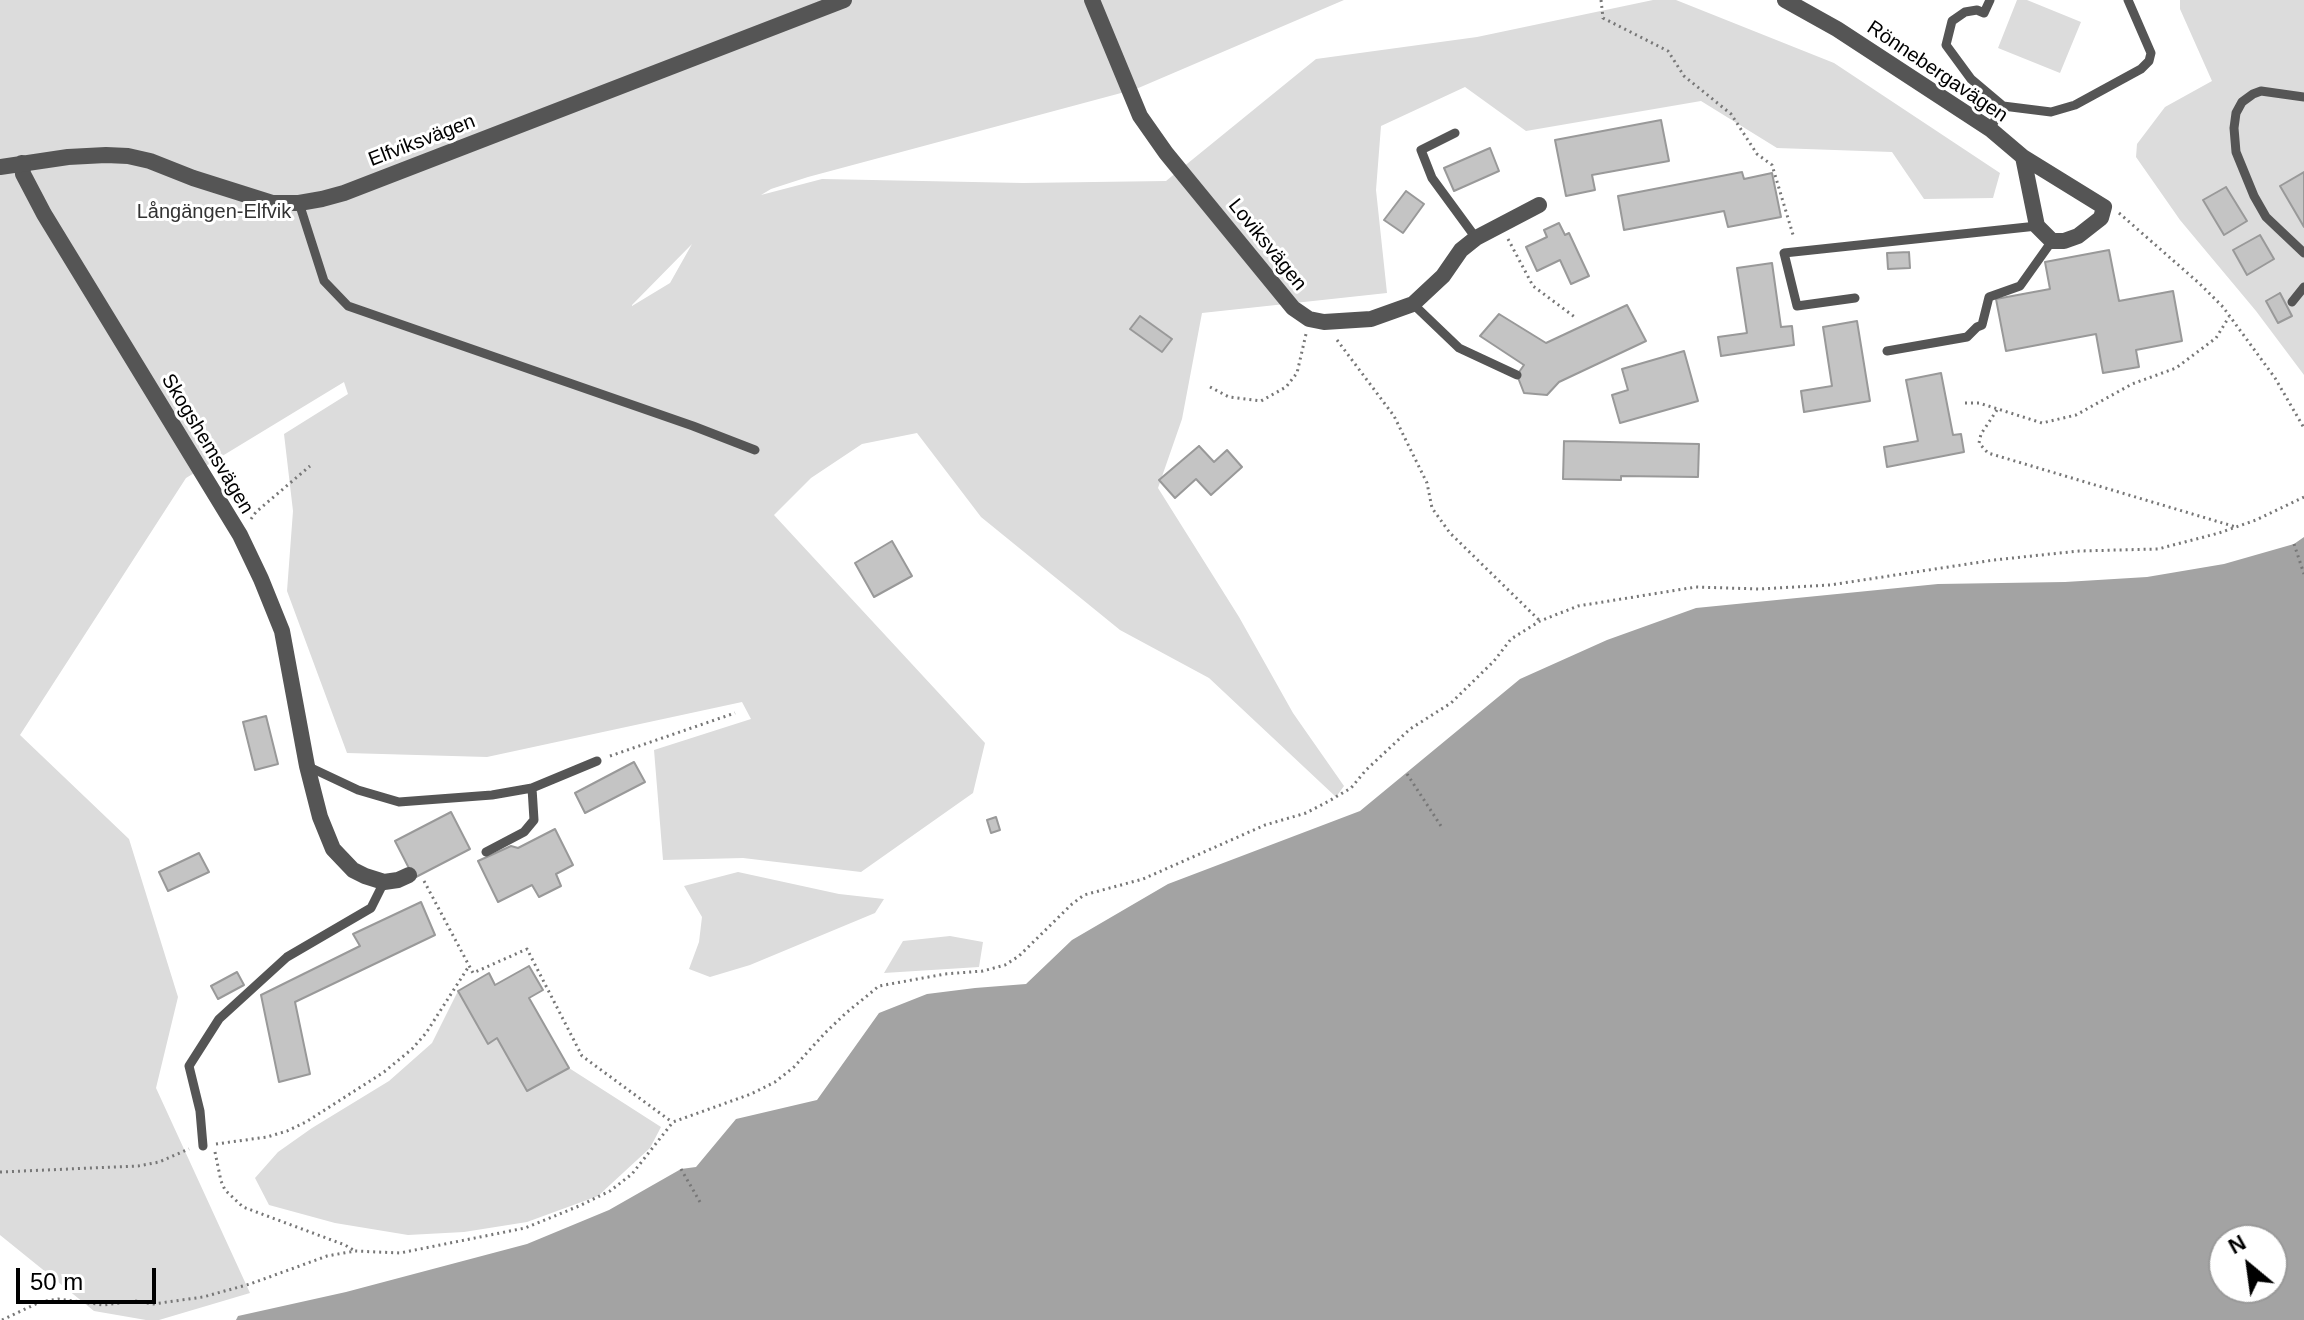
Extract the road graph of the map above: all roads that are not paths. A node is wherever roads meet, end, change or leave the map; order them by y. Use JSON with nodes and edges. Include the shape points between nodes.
{"nodes":[{"id":1,"x":844,"y":0,"type":"edge"},
{"id":2,"x":1092,"y":0,"type":"edge"},
{"id":3,"x":1785,"y":0,"type":"edge"},
{"id":4,"x":1990,"y":0,"type":"edge"},
{"id":5,"x":2128,"y":0,"type":"edge"},
{"id":6,"x":2304,"y":97,"type":"edge"},
{"id":7,"x":2003,"y":106,"type":"junction"},
{"id":8,"x":1990,"y":129,"type":"junction"},
{"id":9,"x":1455,"y":133,"type":"dead end"},
{"id":10,"x":2023,"y":157,"type":"junction"},
{"id":11,"x":22,"y":163,"type":"junction"},
{"id":12,"x":0,"y":167,"type":"edge"},
{"id":13,"x":299,"y":203,"type":"junction"},
{"id":14,"x":1539,"y":205,"type":"dead end"},
{"id":15,"x":2037,"y":226,"type":"junction"},
{"id":16,"x":1476,"y":238,"type":"junction"},
{"id":17,"x":2052,"y":241,"type":"junction"},
{"id":18,"x":2304,"y":253,"type":"edge"},
{"id":19,"x":2304,"y":287,"type":"edge"},
{"id":20,"x":1855,"y":298,"type":"dead end"},
{"id":21,"x":2292,"y":302,"type":"dead end"},
{"id":22,"x":1413,"y":304,"type":"junction"},
{"id":23,"x":1887,"y":351,"type":"dead end"},
{"id":24,"x":1517,"y":375,"type":"dead end"},
{"id":25,"x":755,"y":450,"type":"dead end"},
{"id":26,"x":597,"y":761,"type":"road end"},
{"id":27,"x":307,"y":766,"type":"junction"},
{"id":28,"x":532,"y":788,"type":"junction"},
{"id":29,"x":486,"y":852,"type":"dead end"},
{"id":30,"x":409,"y":875,"type":"road end"},
{"id":31,"x":384,"y":882,"type":"junction"},
{"id":32,"x":203,"y":1146,"type":"road end"}],
"edges":[{"from":1,"to":13,"type":"street","name":"Elfviksvägen","via":[[344,193]]},
{"from":2,"to":22,"type":"street","name":"Loviksvägen","via":[[1140,116],[1293,308],[1317,321],[1371,319]]},
{"from":3,"to":8,"type":"street","name":"Rönnebergavägen"},
{"from":4,"to":7,"type":"lane","via":[[1984,13],[1965,12],[1952,21],[1946,45],[1971,79]]},
{"from":5,"to":7,"type":"lane","via":[[2151,53],[2141,69],[2075,105],[2051,112]]},
{"from":6,"to":18,"type":"lane","via":[[2253,94],[2242,102],[2234,128],[2236,152],[2260,206]]},
{"from":7,"to":8,"type":"lane"},
{"from":8,"to":10,"type":"street","name":"Rönnebergavägen"},
{"from":9,"to":16,"type":"lane","via":[[1421,150],[1432,178]]},
{"from":10,"to":15,"type":"street"},
{"from":10,"to":17,"type":"street","name":"Rönnebergavägen","via":[[2104,207],[2089,229]]},
{"from":11,"to":12,"type":"street","name":"Elfviksvägen"},
{"from":11,"to":13,"type":"street","name":"Elfviksvägen","via":[[128,156],[272,203]]},
{"from":11,"to":27,"type":"street","name":"Skogshemsvägen","via":[[44,214],[240,535],[261,579],[282,631]]},
{"from":13,"to":25,"type":"lane","via":[[324,281],[348,306]]},
{"from":14,"to":16,"type":"street"},
{"from":15,"to":17,"type":"street"},
{"from":15,"to":20,"type":"lane","via":[[1784,253],[1797,306]]},
{"from":16,"to":22,"type":"street"},
{"from":17,"to":23,"type":"lane","via":[[2020,286],[1989,297],[1982,325],[1967,337]]},
{"from":19,"to":21,"type":"lane"},
{"from":22,"to":24,"type":"lane","via":[[1459,348]]},
{"from":26,"to":28,"type":"lane"},
{"from":27,"to":28,"type":"lane","via":[[399,802]]},
{"from":27,"to":31,"type":"street","name":"Skogshemsvägen","via":[[333,849],[353,870]]},
{"from":28,"to":29,"type":"lane","via":[[534,820],[524,832]]},
{"from":30,"to":31,"type":"street"},
{"from":31,"to":32,"type":"lane","via":[[371,908],[287,957],[219,1019],[189,1066]]}]}
